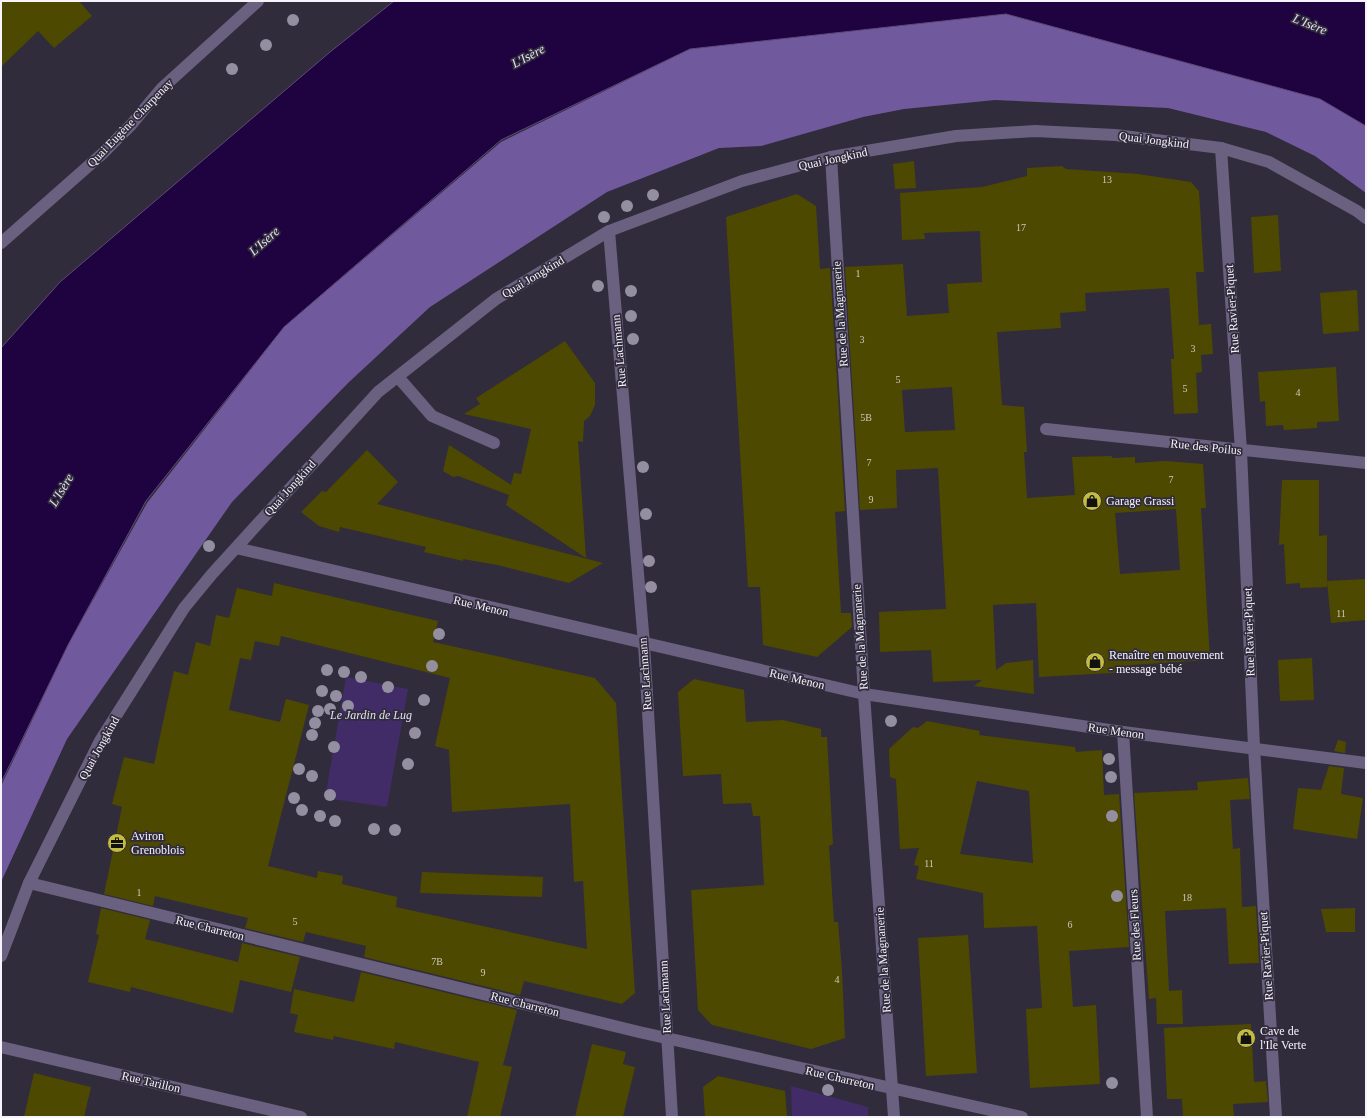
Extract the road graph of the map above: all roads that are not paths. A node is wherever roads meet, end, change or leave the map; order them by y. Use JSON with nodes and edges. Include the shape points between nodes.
{"nodes":[{"id":1,"x":258,"y":1,"type":"edge"},
{"id":2,"x":1221,"y":148,"type":"junction"},
{"id":3,"x":831,"y":157,"type":"junction"},
{"id":4,"x":1366,"y":218,"type":"edge"},
{"id":5,"x":609,"y":231,"type":"junction"},
{"id":6,"x":1,"y":243,"type":"edge"},
{"id":7,"x":398,"y":377,"type":"junction"},
{"id":8,"x":1046,"y":429,"type":"dead end"},
{"id":9,"x":494,"y":443,"type":"dead end"},
{"id":10,"x":1241,"y":451,"type":"junction"},
{"id":11,"x":1366,"y":463,"type":"edge"},
{"id":12,"x":236,"y":548,"type":"junction"},
{"id":13,"x":644,"y":644,"type":"junction"},
{"id":14,"x":864,"y":694,"type":"junction"},
{"id":15,"x":1123,"y":732,"type":"junction"},
{"id":16,"x":1254,"y":747,"type":"junction"},
{"id":17,"x":1366,"y":763,"type":"edge"},
{"id":18,"x":29,"y":883,"type":"junction"},
{"id":19,"x":1,"y":956,"type":"edge"},
{"id":20,"x":668,"y":1039,"type":"junction"},
{"id":21,"x":1,"y":1047,"type":"edge"},
{"id":22,"x":893,"y":1090,"type":"junction"},
{"id":23,"x":301,"y":1117,"type":"edge"},
{"id":24,"x":672,"y":1117,"type":"edge"},
{"id":25,"x":894,"y":1117,"type":"edge"},
{"id":26,"x":1022,"y":1117,"type":"edge"},
{"id":27,"x":1147,"y":1117,"type":"edge"},
{"id":28,"x":1276,"y":1117,"type":"edge"}],
"edges":[{"from":1,"to":6,"type":"street","name":"Quai Eugène Charpenay","via":[[161,89],[102,154]]},
{"from":2,"to":3,"type":"street","name":"Quai Jongkind","via":[[1114,135],[1035,131],[956,136]]},
{"from":2,"to":4,"type":"street","name":"Quai Jongkind","via":[[1270,162]]},
{"from":2,"to":10,"type":"street","name":"Rue Ravier-Piquet"},
{"from":3,"to":5,"type":"street","name":"Quai Jongkind","via":[[742,181]]},
{"from":3,"to":14,"type":"street","name":"Rue de la Magnanerie"},
{"from":5,"to":7,"type":"street","name":"Quai Jongkind","via":[[496,299]]},
{"from":5,"to":13,"type":"street","name":"Rue Lachmann"},
{"from":7,"to":9,"type":"street","via":[[432,416]]},
{"from":7,"to":12,"type":"street","name":"Quai Jongkind","via":[[378,392]]},
{"from":8,"to":10,"type":"street","name":"Rue des Poilus"},
{"from":10,"to":11,"type":"street","name":"Rue des Poilus"},
{"from":10,"to":16,"type":"street","name":"Rue Ravier-Piquet"},
{"from":12,"to":13,"type":"street","name":"Rue Menon"},
{"from":12,"to":18,"type":"street","name":"Quai Jongkind","via":[[184,608],[100,741]]},
{"from":13,"to":14,"type":"street","name":"Rue Menon"},
{"from":13,"to":20,"type":"street","name":"Rue Lachmann"},
{"from":14,"to":15,"type":"street","name":"Rue Menon"},
{"from":14,"to":22,"type":"street","name":"Rue de la Magnanerie"},
{"from":15,"to":16,"type":"street","name":"Rue Menon"},
{"from":15,"to":27,"type":"street","name":"Rue des Fleurs"},
{"from":16,"to":17,"type":"street","name":"Rue Menon"},
{"from":16,"to":28,"type":"street","name":"Rue Ravier-Piquet"},
{"from":18,"to":19,"type":"street","name":"Quai Jongkind"},
{"from":18,"to":20,"type":"street","name":"Rue Charreton"},
{"from":20,"to":22,"type":"street","name":"Rue Charreton"},
{"from":20,"to":24,"type":"street","name":"Rue Lachmann"},
{"from":21,"to":23,"type":"street","name":"Rue Tarillon"},
{"from":22,"to":25,"type":"street","name":"Rue de la Magnanerie"},
{"from":22,"to":26,"type":"street","name":"Rue Charreton"}]}
